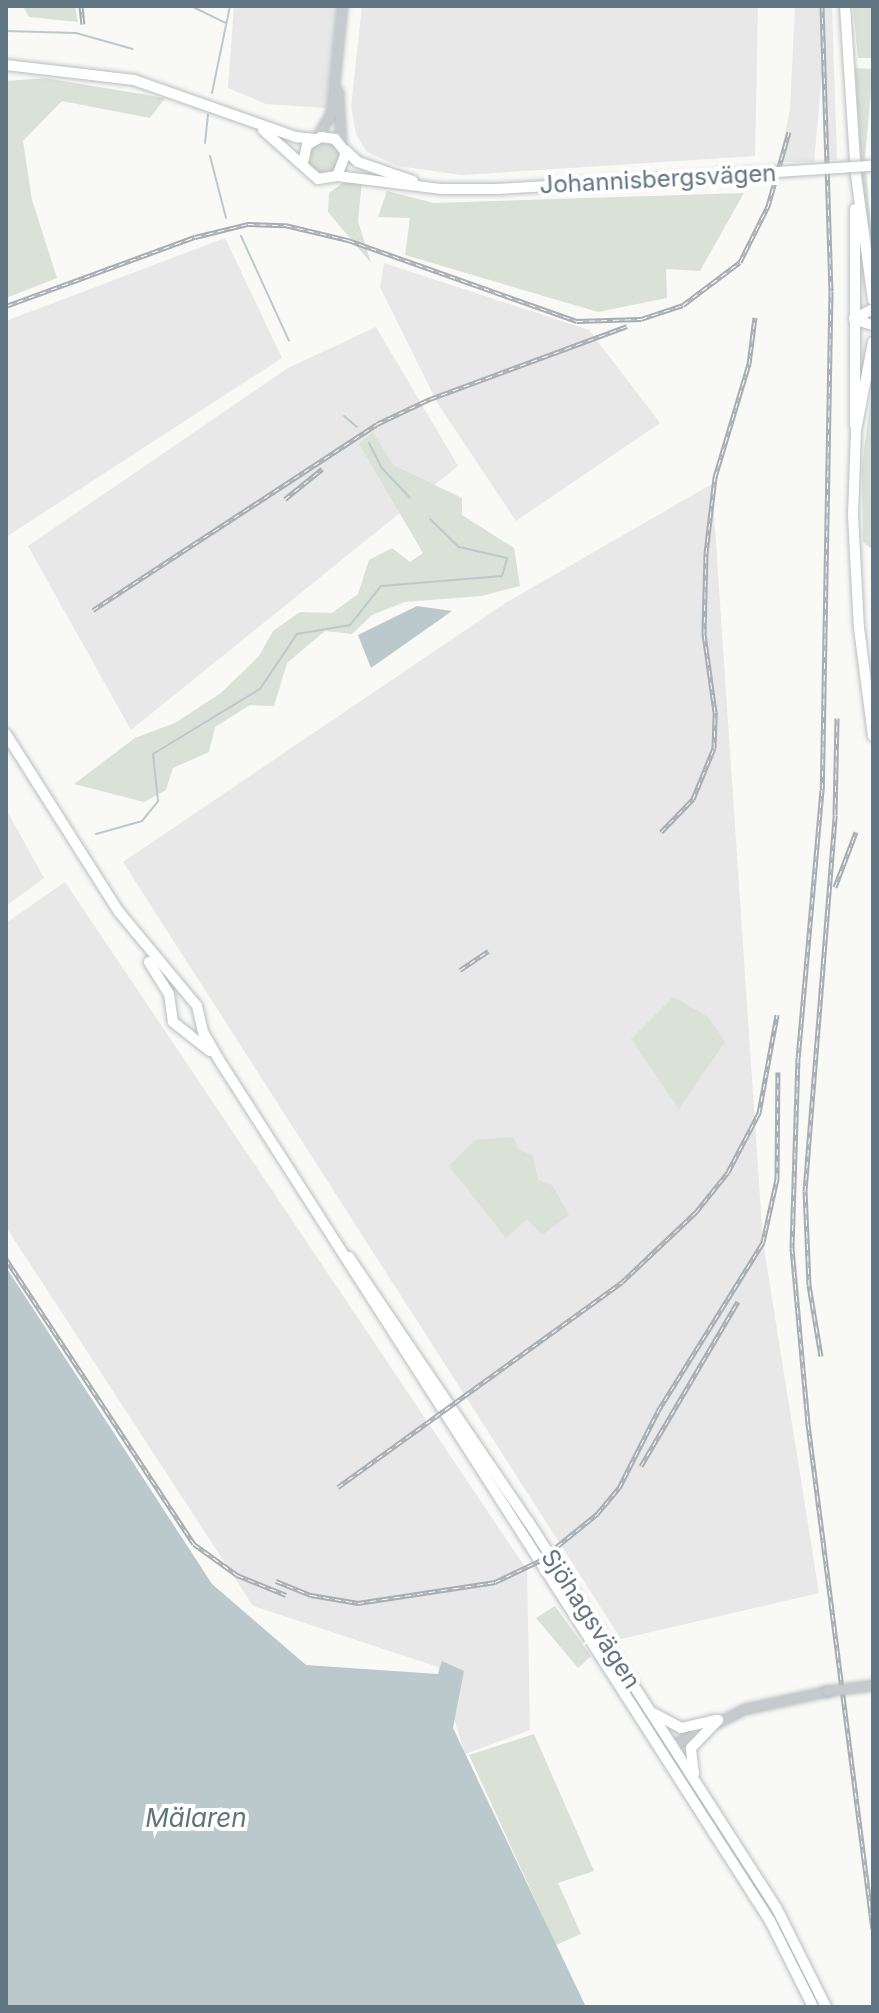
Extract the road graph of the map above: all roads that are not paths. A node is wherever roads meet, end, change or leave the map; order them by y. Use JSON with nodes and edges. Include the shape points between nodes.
{"nodes":[{"id":1,"x":342,"y":6,"type":"edge"},
{"id":2,"x":845,"y":6,"type":"edge"},
{"id":3,"x":6,"y":65,"type":"edge"},
{"id":4,"x":337,"y":75,"type":"junction"},
{"id":5,"x":254,"y":123,"type":"junction"},
{"id":6,"x":316,"y":138,"type":"junction"},
{"id":7,"x":342,"y":146,"type":"junction"},
{"id":8,"x":303,"y":163,"type":"junction"},
{"id":9,"x":873,"y":166,"type":"edge"},
{"id":10,"x":856,"y":175,"type":"junction"},
{"id":11,"x":337,"y":176,"type":"junction"},
{"id":12,"x":442,"y":189,"type":"junction"},
{"id":13,"x":872,"y":291,"type":"edge"},
{"id":14,"x":873,"y":300,"type":"edge"},
{"id":15,"x":873,"y":309,"type":"edge"},
{"id":16,"x":854,"y":319,"type":"junction"},
{"id":17,"x":873,"y":325,"type":"edge"},
{"id":18,"x":873,"y":342,"type":"edge"},
{"id":19,"x":872,"y":355,"type":"edge"},
{"id":20,"x":856,"y":430,"type":"junction"},
{"id":21,"x":6,"y":734,"type":"edge"},
{"id":22,"x":873,"y":736,"type":"edge"},
{"id":23,"x":119,"y":912,"type":"junction"},
{"id":24,"x":187,"y":1001,"type":"junction"},
{"id":25,"x":174,"y":1007,"type":"junction"},
{"id":26,"x":199,"y":1019,"type":"junction"},
{"id":27,"x":185,"y":1029,"type":"junction"},
{"id":28,"x":223,"y":1066,"type":"junction"},
{"id":29,"x":602,"y":1645,"type":"junction"},
{"id":30,"x":873,"y":1685,"type":"edge"},
{"id":31,"x":648,"y":1708,"type":"junction"},
{"id":32,"x":718,"y":1720,"type":"junction"},
{"id":33,"x":666,"y":1749,"type":"junction"},
{"id":34,"x":701,"y":1792,"type":"junction"},
{"id":35,"x":751,"y":1869,"type":"junction"},
{"id":36,"x":780,"y":1939,"type":"junction"},
{"id":37,"x":803,"y":1958,"type":"junction"},
{"id":38,"x":813,"y":2007,"type":"edge"},
{"id":39,"x":826,"y":2007,"type":"edge"}],
"edges":[{"from":1,"to":4,"type":"street"},
{"from":2,"to":10,"type":"main road"},
{"from":3,"to":5,"type":"main road","via":[[134,80]]},
{"from":4,"to":6,"type":"street","via":[[329,120]]},
{"from":4,"to":7,"type":"street"},
{"from":5,"to":6,"type":"main road"},
{"from":5,"to":8,"type":"main road"},
{"from":6,"to":7,"type":"main road"},
{"from":6,"to":8,"type":"main road","via":[[305,148]]},
{"from":7,"to":11,"type":"main road","via":[[345,166]]},
{"from":7,"to":12,"type":"main road","name":"Johannisbergsvägen","via":[[358,162]]},
{"from":8,"to":11,"type":"main road","via":[[314,178]]},
{"from":9,"to":12,"type":"main road","name":"Johannisbergsvägen","bridge":true},
{"from":10,"to":13,"type":"main road"},
{"from":10,"to":16,"type":"main road"},
{"from":11,"to":12,"type":"main road","name":"Johannisbergsvägen"},
{"from":13,"to":14,"type":"main road"},
{"from":15,"to":16,"type":"main road"},
{"from":16,"to":17,"type":"main road"},
{"from":16,"to":20,"type":"main road"},
{"from":18,"to":19,"type":"main road"},
{"from":19,"to":20,"type":"main road"},
{"from":20,"to":22,"type":"main road","via":[[857,603]]},
{"from":21,"to":23,"type":"main road","name":"Sjöhagsvägen"},
{"from":23,"to":24,"type":"main road","name":"Sjöhagsvägen"},
{"from":23,"to":25,"type":"main road","name":"Sjöhagsvägen"},
{"from":24,"to":25,"type":"main road"},
{"from":24,"to":26,"type":"main road","name":"Sjöhagsvägen","via":[[197,1006]]},
{"from":25,"to":27,"type":"main road","name":"Sjöhagsvägen","via":[[173,1022]]},
{"from":26,"to":27,"type":"main road"},
{"from":26,"to":28,"type":"main road","name":"Sjöhagsvägen"},
{"from":27,"to":28,"type":"main road","name":"Sjöhagsvägen"},
{"from":28,"to":29,"type":"main road","name":"Sjöhagsvägen"},
{"from":29,"to":31,"type":"main road","name":"Sjöhagsvägen"},
{"from":29,"to":33,"type":"main road","name":"Sjöhagsvägen","via":[[622,1688]]},
{"from":30,"to":32,"type":"street","bridge":true,"via":[[789,1696]]},
{"from":31,"to":32,"type":"main road","via":[[675,1727]]},
{"from":31,"to":33,"type":"main road","name":"Sjöhagsvägen"},
{"from":32,"to":33,"type":"street"},
{"from":32,"to":34,"type":"main road","via":[[691,1748],[690,1762]]},
{"from":33,"to":34,"type":"main road","name":"Sjöhagsvägen"},
{"from":33,"to":36,"type":"main road","name":"Sjöhagsvägen"},
{"from":34,"to":35,"type":"main road","name":"Sjöhagsvägen"},
{"from":35,"to":36,"type":"main road"},
{"from":35,"to":37,"type":"main road","name":"Sjöhagsvägen"},
{"from":36,"to":37,"type":"main road"},
{"from":36,"to":38,"type":"main road","name":"Sjöhagsvägen"},
{"from":37,"to":39,"type":"main road","name":"Sjöhagsvägen"}]}
